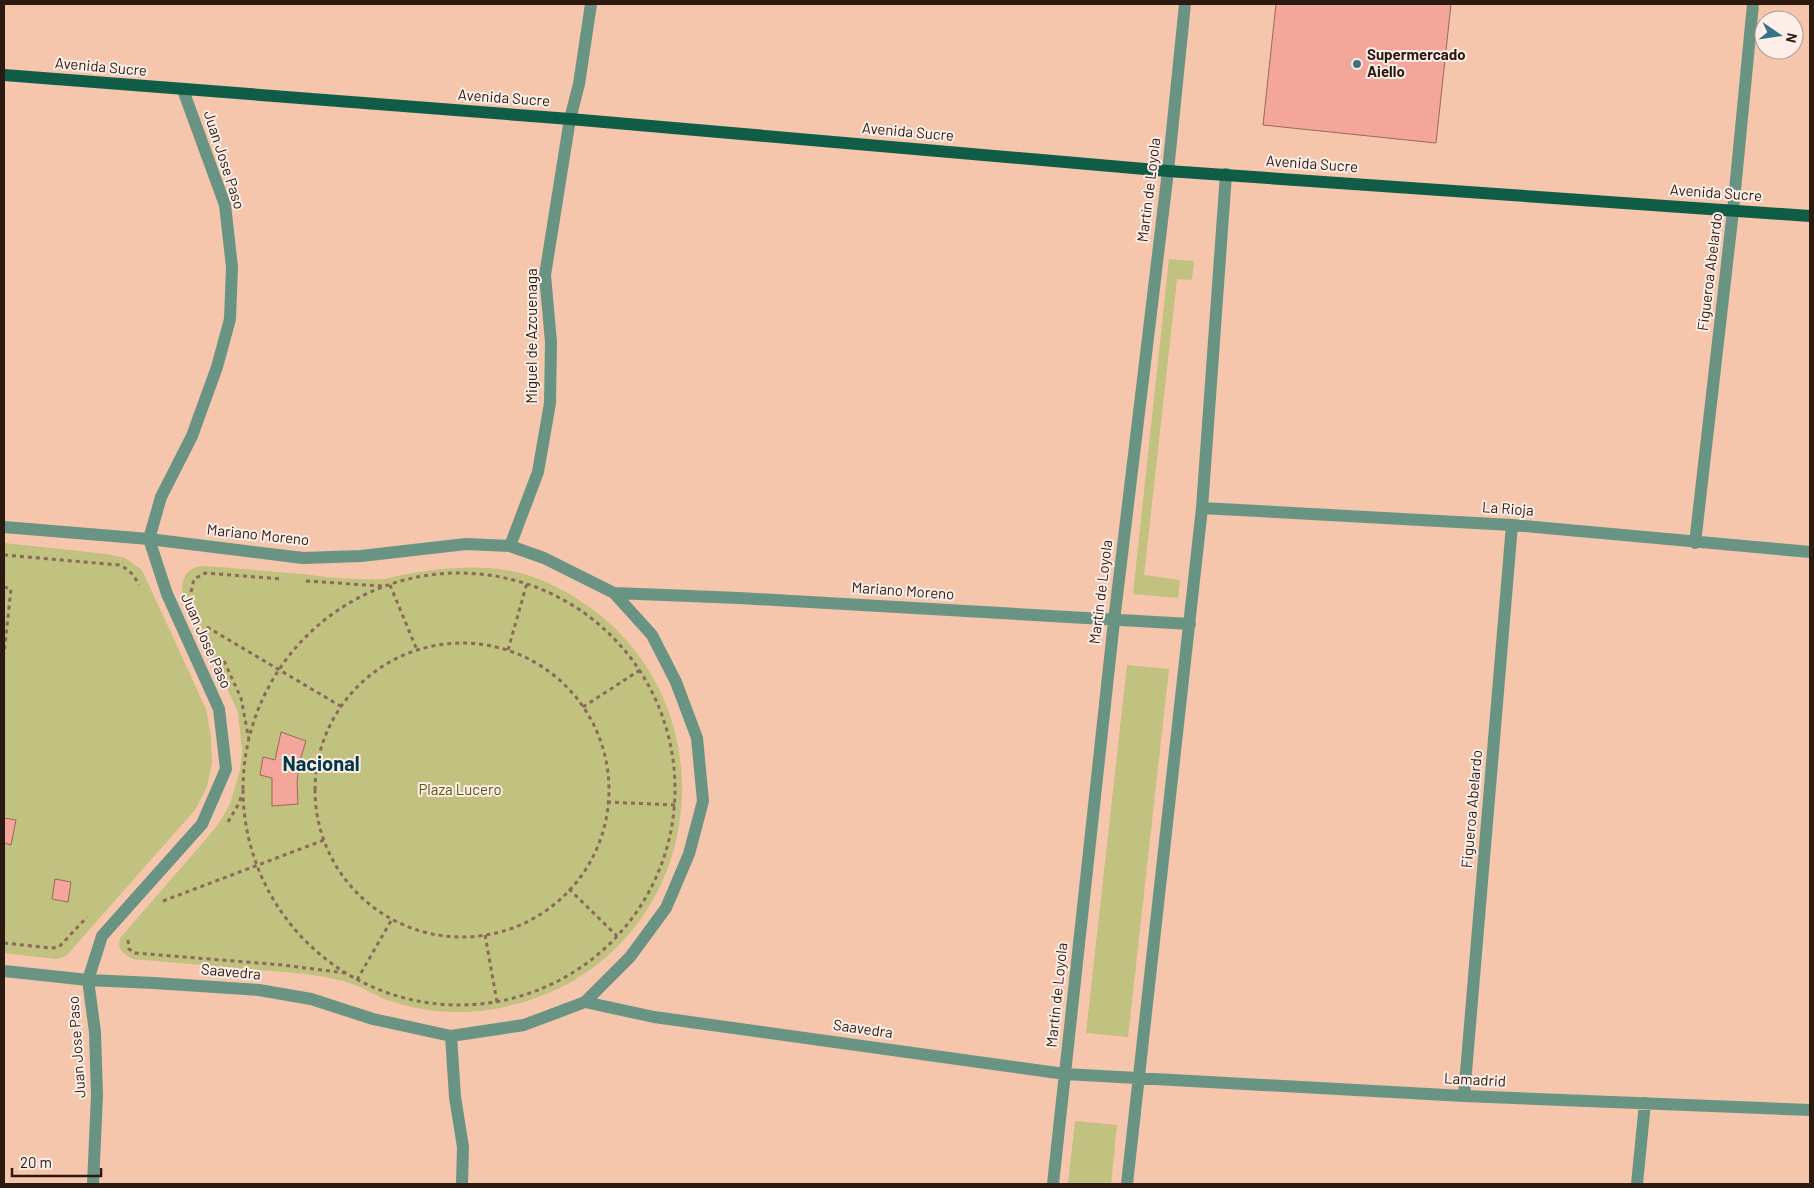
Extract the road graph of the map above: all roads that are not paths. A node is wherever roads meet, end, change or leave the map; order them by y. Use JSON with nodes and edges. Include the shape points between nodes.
{"nodes":[{"id":1,"x":591,"y":4,"type":"edge"},
{"id":2,"x":1185,"y":4,"type":"edge"},
{"id":3,"x":1753,"y":4,"type":"edge"},
{"id":4,"x":4,"y":74,"type":"edge"},
{"id":5,"x":183,"y":90,"type":"junction"},
{"id":6,"x":570,"y":120,"type":"junction"},
{"id":7,"x":1168,"y":171,"type":"junction"},
{"id":8,"x":1226,"y":174,"type":"junction"},
{"id":9,"x":1733,"y":211,"type":"junction"},
{"id":10,"x":1810,"y":216,"type":"edge"},
{"id":11,"x":1202,"y":508,"type":"junction"},
{"id":12,"x":1512,"y":525,"type":"junction"},
{"id":13,"x":4,"y":527,"type":"edge"},
{"id":14,"x":149,"y":539,"type":"junction"},
{"id":15,"x":1695,"y":542,"type":"junction"},
{"id":16,"x":510,"y":546,"type":"junction"},
{"id":17,"x":1810,"y":552,"type":"edge"},
{"id":18,"x":614,"y":593,"type":"junction"},
{"id":19,"x":1114,"y":621,"type":"junction"},
{"id":20,"x":1190,"y":624,"type":"junction"},
{"id":21,"x":4,"y":972,"type":"edge"},
{"id":22,"x":88,"y":980,"type":"junction"},
{"id":23,"x":584,"y":1002,"type":"junction"},
{"id":24,"x":451,"y":1036,"type":"junction"},
{"id":25,"x":1065,"y":1074,"type":"junction"},
{"id":26,"x":1138,"y":1079,"type":"junction"},
{"id":27,"x":1464,"y":1096,"type":"junction"},
{"id":28,"x":1645,"y":1104,"type":"junction"},
{"id":29,"x":1810,"y":1110,"type":"edge"},
{"id":30,"x":93,"y":1184,"type":"edge"},
{"id":31,"x":462,"y":1184,"type":"edge"},
{"id":32,"x":1053,"y":1184,"type":"edge"},
{"id":33,"x":1127,"y":1184,"type":"edge"},
{"id":34,"x":1637,"y":1184,"type":"edge"}],
"edges":[{"from":1,"to":6,"type":"street","name":"Miguel de Azcuenaga"},
{"from":2,"to":7,"type":"street","name":"Martín de Loyola"},
{"from":3,"to":9,"type":"street","name":"Figueroa Abelardo"},
{"from":4,"to":5,"type":"main road","name":"Avenida Sucre"},
{"from":5,"to":6,"type":"main road","name":"Avenida Sucre"},
{"from":5,"to":14,"type":"street","name":"Juan Jose Paso","via":[[225,205],[232,266],[230,319],[192,436],[161,497]]},
{"from":6,"to":7,"type":"main road","name":"Avenida Sucre"},
{"from":6,"to":16,"type":"street","name":"Miguel de Azcuenaga","via":[[545,275],[551,342],[550,403],[538,472]]},
{"from":7,"to":8,"type":"main road","name":"Avenida Sucre"},
{"from":7,"to":19,"type":"street","name":"Martín de Loyola"},
{"from":8,"to":9,"type":"main road","name":"Avenida Sucre"},
{"from":8,"to":11,"type":"street"},
{"from":9,"to":10,"type":"main road","name":"Avenida Sucre"},
{"from":9,"to":15,"type":"street","name":"Figueroa Abelardo"},
{"from":11,"to":12,"type":"street","name":"La Rioja"},
{"from":11,"to":20,"type":"street"},
{"from":12,"to":15,"type":"street","name":"La Rioja"},
{"from":12,"to":27,"type":"street","name":"Figueroa Abelardo"},
{"from":13,"to":14,"type":"street","name":"Mariano Moreno"},
{"from":14,"to":16,"type":"street","name":"Mariano Moreno","via":[[303,558],[361,556],[466,544]]},
{"from":14,"to":22,"type":"street","name":"Juan Jose Paso","via":[[168,594],[220,709],[226,769],[202,824],[102,936]]},
{"from":15,"to":17,"type":"street","name":"La Rioja"},
{"from":16,"to":18,"type":"street","via":[[544,558]]},
{"from":18,"to":19,"type":"street","name":"Mariano Moreno"},
{"from":18,"to":23,"type":"street","via":[[652,635],[676,682],[697,738],[702,801],[689,854],[666,908],[630,957]]},
{"from":19,"to":20,"type":"street","name":"Mariano Moreno"},
{"from":19,"to":25,"type":"street","name":"Martín de Loyola"},
{"from":20,"to":26,"type":"street"},
{"from":21,"to":22,"type":"street","name":"Saavedra"},
{"from":22,"to":24,"type":"street","name":"Saavedra","via":[[259,990],[311,999],[373,1019]]},
{"from":22,"to":30,"type":"street","name":"Juan Jose Paso","via":[[95,1032],[97,1095]]},
{"from":23,"to":24,"type":"street","via":[[524,1024]]},
{"from":23,"to":25,"type":"street","name":"Saavedra","via":[[654,1017]]},
{"from":24,"to":31,"type":"street","via":[[455,1097],[463,1147]]},
{"from":25,"to":26,"type":"street","name":"Saavedra"},
{"from":25,"to":32,"type":"street","name":"Martín de Loyola"},
{"from":26,"to":27,"type":"street","name":"Lamadrid"},
{"from":26,"to":33,"type":"street"},
{"from":27,"to":28,"type":"street","name":"Lamadrid"},
{"from":28,"to":29,"type":"street","name":"Lamadrid"},
{"from":28,"to":34,"type":"street"}]}
